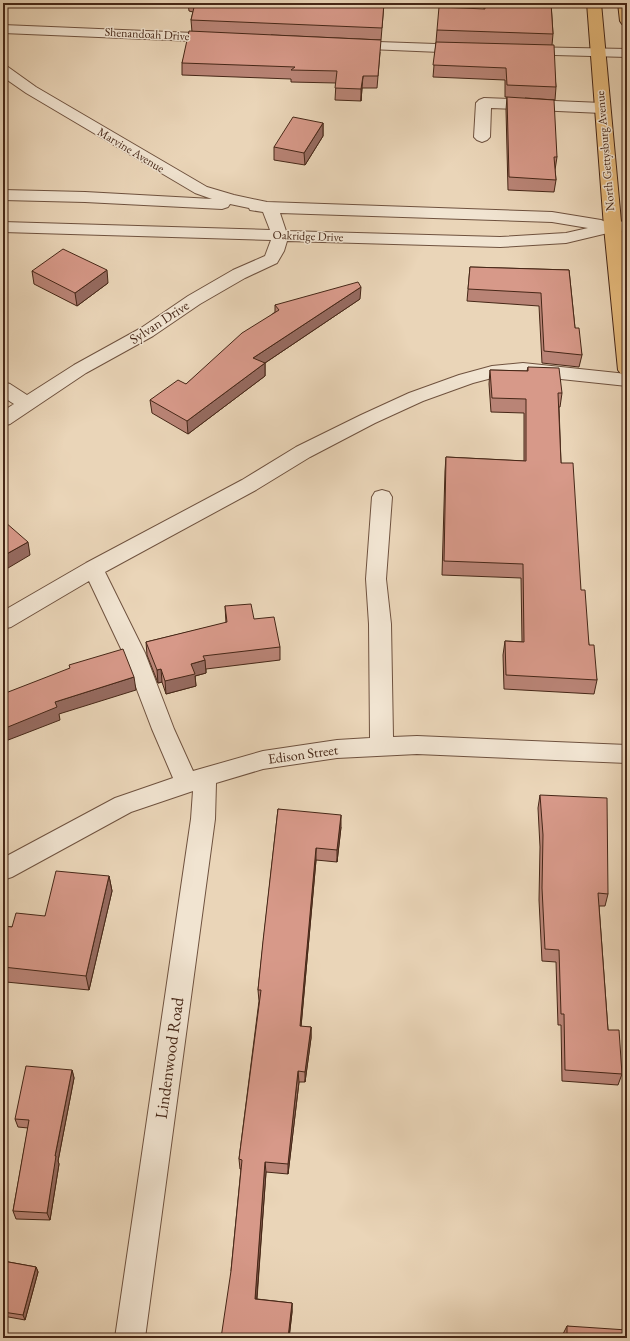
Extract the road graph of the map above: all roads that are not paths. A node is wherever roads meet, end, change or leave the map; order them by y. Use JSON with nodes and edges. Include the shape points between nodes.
{"nodes":[{"id":1,"x":594,"y":3,"type":"edge"},
{"id":2,"x":625,"y":3,"type":"edge"},
{"id":3,"x":627,"y":21,"type":"edge"},
{"id":4,"x":3,"y":29,"type":"edge"},
{"id":5,"x":229,"y":38,"type":"edge"},
{"id":6,"x":340,"y":44,"type":"edge"},
{"id":7,"x":474,"y":49,"type":"edge"},
{"id":8,"x":514,"y":51,"type":"edge"},
{"id":9,"x":597,"y":52,"type":"junction"},
{"id":10,"x":627,"y":53,"type":"edge"},
{"id":11,"x":3,"y":70,"type":"edge"},
{"id":12,"x":602,"y":108,"type":"junction"},
{"id":13,"x":482,"y":137,"type":"dead end"},
{"id":14,"x":3,"y":195,"type":"edge"},
{"id":15,"x":270,"y":208,"type":"junction"},
{"id":16,"x":3,"y":227,"type":"edge"},
{"id":17,"x":619,"y":227,"type":"edge"},
{"id":18,"x":280,"y":236,"type":"junction"},
{"id":19,"x":627,"y":370,"type":"edge"},
{"id":20,"x":627,"y":380,"type":"edge"},
{"id":21,"x":3,"y":388,"type":"edge"},
{"id":22,"x":26,"y":404,"type":"junction"},
{"id":23,"x":3,"y":420,"type":"edge"},
{"id":24,"x":382,"y":497,"type":"dead end"},
{"id":25,"x":93,"y":568,"type":"junction"},
{"id":26,"x":3,"y":621,"type":"edge"},
{"id":27,"x":382,"y":746,"type":"junction"},
{"id":28,"x":627,"y":754,"type":"edge"},
{"id":29,"x":196,"y":780,"type":"junction"},
{"id":30,"x":3,"y":870,"type":"edge"},
{"id":31,"x":130,"y":1338,"type":"edge"}],
"edges":[{"from":1,"to":9,"type":"main road","name":"North Gettysburg Avenue"},
{"from":2,"to":3,"type":"main road"},
{"from":4,"to":5,"type":"street","name":"Shenandoah Drive"},
{"from":6,"to":7,"type":"street"},
{"from":8,"to":9,"type":"street"},
{"from":9,"to":10,"type":"street"},
{"from":9,"to":12,"type":"main road","name":"North Gettysburg Avenue"},
{"from":11,"to":15,"type":"street","name":"Marvine Avenue","via":[[31,90],[201,190]]},
{"from":12,"to":13,"type":"street","via":[[484,104]]},
{"from":12,"to":17,"type":"main road","name":"North Gettysburg Avenue"},
{"from":14,"to":15,"type":"street","name":"Oakridge Drive","via":[[92,197]]},
{"from":15,"to":17,"type":"street","name":"Oakridge Drive","via":[[552,217]]},
{"from":15,"to":18,"type":"street"},
{"from":16,"to":18,"type":"street","name":"Oakridge Drive"},
{"from":17,"to":18,"type":"street","name":"Oakridge Drive","via":[[566,238],[500,242]]},
{"from":17,"to":19,"type":"main road","name":"North Gettysburg Avenue"},
{"from":18,"to":22,"type":"street","name":"Sylvan Drive","via":[[271,259],[194,300],[147,332]]},
{"from":20,"to":25,"type":"street","via":[[523,369],[492,372],[416,397],[316,445],[248,485]]},
{"from":21,"to":22,"type":"street"},
{"from":22,"to":23,"type":"street","name":"Sylvan Drive"},
{"from":24,"to":27,"type":"street","via":[[376,578],[380,624]]},
{"from":25,"to":26,"type":"street"},
{"from":25,"to":29,"type":"street","via":[[134,653],[163,729]]},
{"from":27,"to":28,"type":"street","name":"Edison Street","via":[[417,745]]},
{"from":27,"to":29,"type":"street","name":"Edison Street","via":[[336,749],[263,760]]},
{"from":29,"to":30,"type":"street","name":"Edison Street","via":[[123,805]]},
{"from":29,"to":31,"type":"street","name":"Lindenwood Road","via":[[203,819]]}]}
